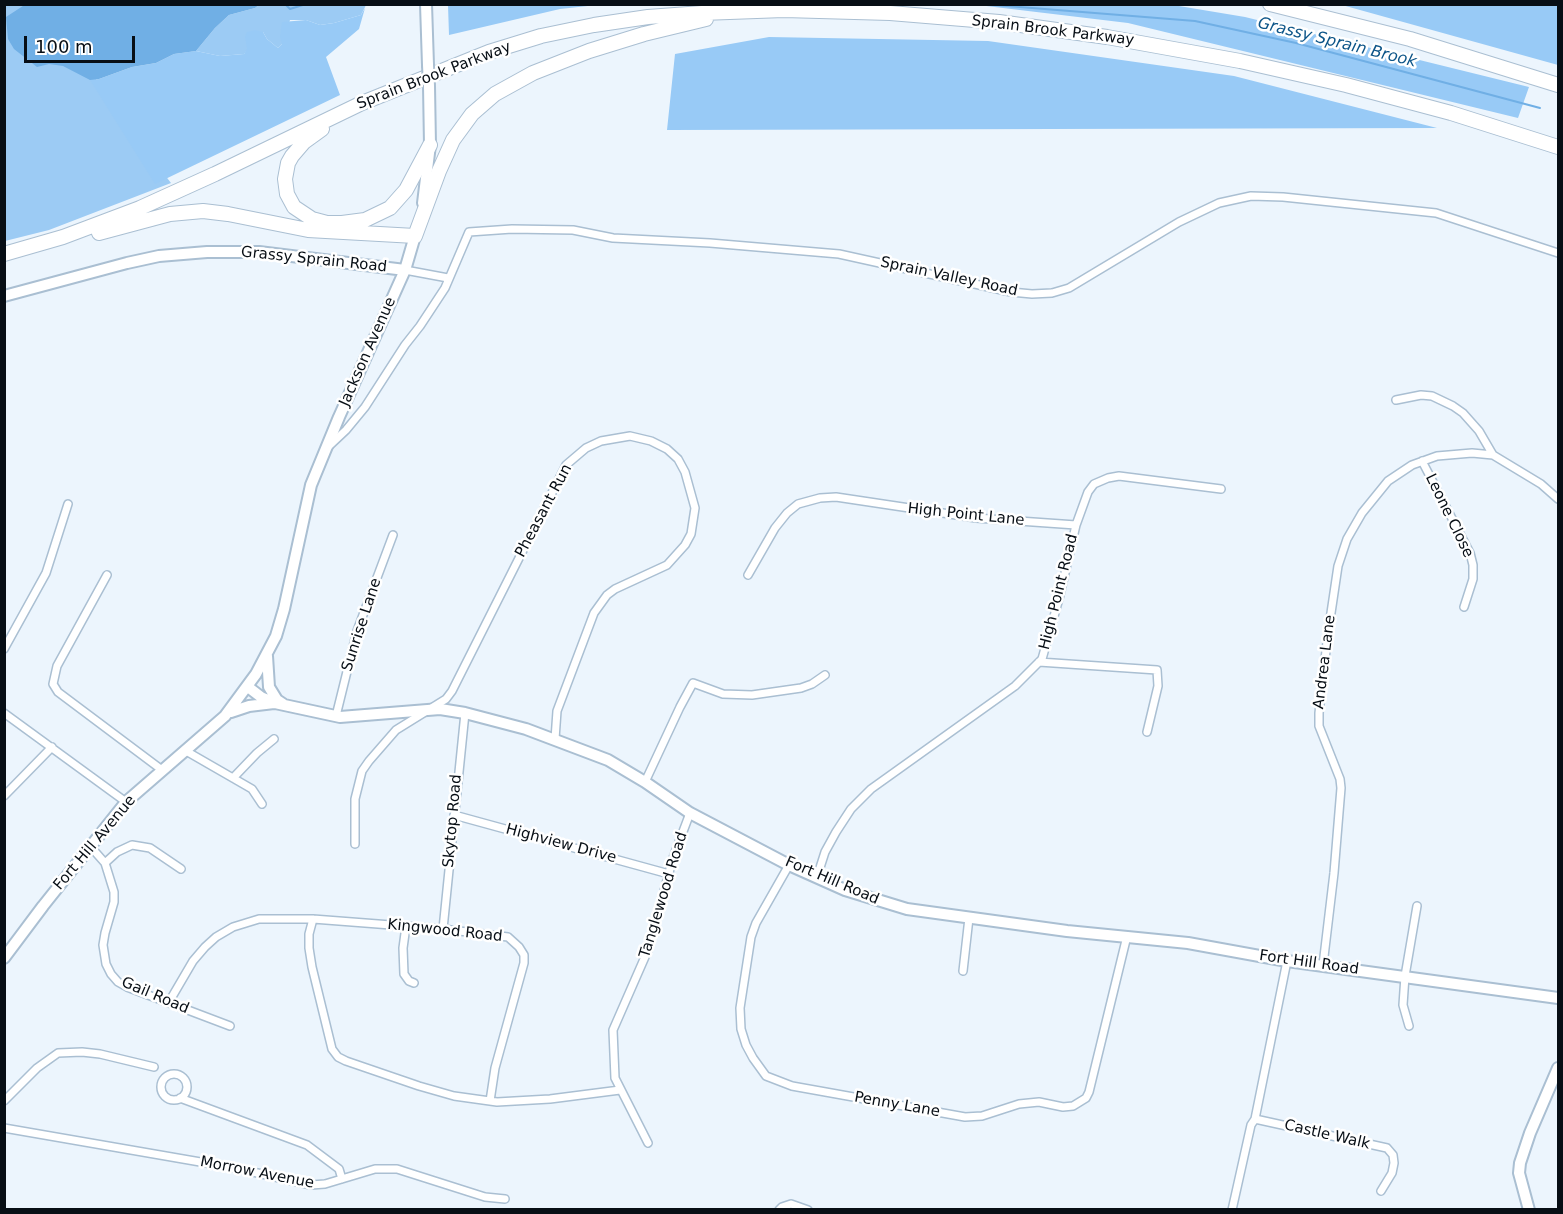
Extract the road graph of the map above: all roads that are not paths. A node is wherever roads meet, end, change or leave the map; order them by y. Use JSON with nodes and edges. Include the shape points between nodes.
{"nodes":[{"id":1,"x":426,"y":4,"type":"edge"},
{"id":2,"x":1270,"y":4,"type":"edge"},
{"id":3,"x":740,"y":11,"type":"junction"},
{"id":4,"x":1558,"y":85,"type":"edge"},
{"id":5,"x":362,"y":103,"type":"junction"},
{"id":6,"x":430,"y":145,"type":"junction"},
{"id":7,"x":1558,"y":147,"type":"edge"},
{"id":8,"x":415,"y":236,"type":"junction"},
{"id":9,"x":1558,"y":253,"type":"edge"},
{"id":10,"x":4,"y":254,"type":"edge"},
{"id":11,"x":405,"y":270,"type":"junction"},
{"id":12,"x":448,"y":278,"type":"junction"},
{"id":13,"x":4,"y":296,"type":"edge"},
{"id":14,"x":1396,"y":400,"type":"dead end"},
{"id":15,"x":324,"y":450,"type":"junction"},
{"id":16,"x":1493,"y":455,"type":"junction"},
{"id":17,"x":1422,"y":460,"type":"junction"},
{"id":18,"x":1221,"y":489,"type":"dead end"},
{"id":19,"x":1558,"y":499,"type":"edge"},
{"id":20,"x":68,"y":504,"type":"dead end"},
{"id":21,"x":1076,"y":525,"type":"junction"},
{"id":22,"x":393,"y":535,"type":"dead end"},
{"id":23,"x":107,"y":575,"type":"dead end"},
{"id":24,"x":748,"y":575,"type":"dead end"},
{"id":25,"x":1464,"y":607,"type":"dead end"},
{"id":26,"x":4,"y":649,"type":"edge"},
{"id":27,"x":267,"y":654,"type":"junction"},
{"id":28,"x":1039,"y":662,"type":"junction"},
{"id":29,"x":825,"y":675,"type":"dead end"},
{"id":30,"x":248,"y":687,"type":"junction"},
{"id":31,"x":279,"y":704,"type":"junction"},
{"id":32,"x":431,"y":709,"type":"junction"},
{"id":33,"x":4,"y":713,"type":"edge"},
{"id":34,"x":465,"y":713,"type":"junction"},
{"id":35,"x":225,"y":716,"type":"junction"},
{"id":36,"x":336,"y":716,"type":"junction"},
{"id":37,"x":1147,"y":732,"type":"dead end"},
{"id":38,"x":274,"y":739,"type":"dead end"},
{"id":39,"x":555,"y":740,"type":"junction"},
{"id":40,"x":52,"y":747,"type":"junction"},
{"id":41,"x":186,"y":750,"type":"junction"},
{"id":42,"x":162,"y":770,"type":"junction"},
{"id":43,"x":233,"y":778,"type":"junction"},
{"id":44,"x":645,"y":782,"type":"junction"},
{"id":45,"x":4,"y":796,"type":"edge"},
{"id":46,"x":126,"y":802,"type":"junction"},
{"id":47,"x":262,"y":804,"type":"dead end"},
{"id":48,"x":690,"y":813,"type":"junction"},
{"id":49,"x":454,"y":814,"type":"junction"},
{"id":50,"x":355,"y":844,"type":"dead end"},
{"id":51,"x":90,"y":846,"type":"junction"},
{"id":52,"x":105,"y":863,"type":"junction"},
{"id":53,"x":789,"y":865,"type":"junction"},
{"id":54,"x":181,"y":869,"type":"dead end"},
{"id":55,"x":669,"y":874,"type":"junction"},
{"id":56,"x":817,"y":877,"type":"junction"},
{"id":57,"x":1417,"y":906,"type":"dead end"},
{"id":58,"x":969,"y":918,"type":"junction"},
{"id":59,"x":313,"y":919,"type":"junction"},
{"id":60,"x":406,"y":926,"type":"junction"},
{"id":61,"x":443,"y":929,"type":"junction"},
{"id":62,"x":1128,"y":936,"type":"junction"},
{"id":63,"x":4,"y":958,"type":"edge"},
{"id":64,"x":1287,"y":961,"type":"junction"},
{"id":65,"x":1323,"y":965,"type":"junction"},
{"id":66,"x":963,"y":971,"type":"dead end"},
{"id":67,"x":1405,"y":976,"type":"junction"},
{"id":68,"x":414,"y":983,"type":"dead end"},
{"id":69,"x":1558,"y":998,"type":"edge"},
{"id":70,"x":169,"y":1002,"type":"junction"},
{"id":71,"x":230,"y":1026,"type":"dead end"},
{"id":72,"x":1409,"y":1026,"type":"dead end"},
{"id":73,"x":154,"y":1067,"type":"dead end"},
{"id":74,"x":1558,"y":1068,"type":"edge"},
{"id":75,"x":620,"y":1090,"type":"junction"},
{"id":76,"x":180,"y":1098,"type":"dead end"},
{"id":77,"x":4,"y":1101,"type":"edge"},
{"id":78,"x":490,"y":1101,"type":"junction"},
{"id":79,"x":1255,"y":1119,"type":"junction"},
{"id":80,"x":4,"y":1128,"type":"edge"},
{"id":81,"x":648,"y":1143,"type":"dead end"},
{"id":82,"x":342,"y":1179,"type":"junction"},
{"id":83,"x":1382,"y":1191,"type":"dead end"},
{"id":84,"x":505,"y":1199,"type":"dead end"},
{"id":85,"x":779,"y":1209,"type":"edge"},
{"id":86,"x":808,"y":1209,"type":"edge"},
{"id":87,"x":1232,"y":1209,"type":"edge"},
{"id":88,"x":1529,"y":1209,"type":"edge"}],
"edges":[{"from":1,"to":6,"type":"street","name":"Jackson Avenue","bridge":true},
{"from":2,"to":4,"type":"highway","via":[[1427,44]]},
{"from":3,"to":5,"type":"highway","name":"Sprain Brook Parkway","via":[[630,20],[541,36],[463,61]]},
{"from":3,"to":7,"type":"highway","name":"Sprain Brook Parkway","via":[[917,15],[1044,27],[1134,41],[1346,85]]},
{"from":3,"to":8,"type":"highway","via":[[589,51],[527,76],[495,94],[472,114],[453,140]]},
{"from":5,"to":6,"type":"highway","via":[[304,142],[288,164],[287,194],[305,216],[342,224],[379,215],[403,195]]},
{"from":5,"to":10,"type":"highway","name":"Sprain Brook Parkway","via":[[140,208]]},
{"from":6,"to":8,"type":"street","name":"Jackson Avenue"},
{"from":8,"to":10,"type":"highway","via":[[308,230],[195,211],[161,216],[68,243]]},
{"from":8,"to":11,"type":"street","name":"Jackson Avenue"},
{"from":9,"to":12,"type":"street","name":"Sprain Valley Road","via":[[1436,213],[1251,196],[1219,203],[1179,222],[1070,288],[1052,293],[1011,292],[839,254],[613,238],[573,230],[469,232]]},
{"from":11,"to":12,"type":"street","name":"Grassy Sprain Road"},
{"from":11,"to":13,"type":"street","name":"Grassy Sprain Road","via":[[259,252],[207,252],[159,256]]},
{"from":11,"to":15,"type":"street","name":"Jackson Avenue"},
{"from":12,"to":15,"type":"street","via":[[364,407]]},
{"from":14,"to":16,"type":"street","via":[[1432,396],[1453,406],[1479,431]]},
{"from":15,"to":27,"type":"street","name":"Jackson Avenue","via":[[311,485],[284,609]]},
{"from":16,"to":17,"type":"street","name":"Andrea Lane","via":[[1455,453]]},
{"from":16,"to":19,"type":"street"},
{"from":17,"to":25,"type":"street","name":"Leone Close","via":[[1470,554],[1473,579]]},
{"from":17,"to":65,"type":"street","name":"Andrea Lane","via":[[1400,472],[1375,494],[1347,539],[1338,566],[1319,713],[1319,726],[1341,788]]},
{"from":18,"to":21,"type":"street","name":"High Point Road","via":[[1132,477],[1108,478],[1094,484],[1088,492]]},
{"from":20,"to":26,"type":"street","via":[[46,573]]},
{"from":21,"to":24,"type":"street","name":"High Point Lane","via":[[976,518],[836,497],[820,498],[798,504],[787,513]]},
{"from":21,"to":28,"type":"street","name":"High Point Road","via":[[1049,639]]},
{"from":22,"to":36,"type":"street","name":"Sunrise Lane","via":[[357,631]]},
{"from":23,"to":42,"type":"street","via":[[57,666],[52,684]]},
{"from":27,"to":30,"type":"street","name":"Jackson Avenue"},
{"from":27,"to":31,"type":"street","via":[[269,687]]},
{"from":28,"to":37,"type":"street","via":[[1157,670],[1158,686]]},
{"from":28,"to":56,"type":"street","name":"High Point Road","via":[[1016,686],[865,796],[836,831]]},
{"from":29,"to":44,"type":"street","via":[[807,686],[752,695],[723,694],[693,683]]},
{"from":30,"to":31,"type":"street","name":"Fort Hill Road"},
{"from":30,"to":35,"type":"street","name":"Fort Hill Avenue"},
{"from":31,"to":35,"type":"street","via":[[243,707]]},
{"from":31,"to":36,"type":"street","name":"Fort Hill Road"},
{"from":32,"to":34,"type":"street","name":"Fort Hill Road"},
{"from":32,"to":36,"type":"street","name":"Fort Hill Road"},
{"from":32,"to":39,"type":"street","name":"Pheasant Run","via":[[452,691],[566,465],[601,441],[630,436],[651,441],[678,459],[685,472],[695,508],[691,534],[667,565],[615,589],[594,613],[557,711]]},
{"from":32,"to":50,"type":"street","name":"Pheasant Run","via":[[396,730],[362,771],[356,799]]},
{"from":33,"to":40,"type":"street"},
{"from":34,"to":39,"type":"street","name":"Fort Hill Road"},
{"from":34,"to":49,"type":"street","name":"Skytop Road"},
{"from":35,"to":41,"type":"street","name":"Fort Hill Avenue"},
{"from":38,"to":43,"type":"street"},
{"from":39,"to":44,"type":"street","name":"Fort Hill Road","via":[[608,760]]},
{"from":40,"to":45,"type":"street"},
{"from":40,"to":46,"type":"street"},
{"from":41,"to":42,"type":"street","name":"Fort Hill Avenue"},
{"from":41,"to":43,"type":"street"},
{"from":42,"to":46,"type":"street","name":"Fort Hill Avenue"},
{"from":43,"to":47,"type":"street","via":[[252,789]]},
{"from":44,"to":48,"type":"street","name":"Fort Hill Road"},
{"from":46,"to":51,"type":"street","name":"Fort Hill Avenue"},
{"from":48,"to":53,"type":"street","name":"Fort Hill Road"},
{"from":48,"to":55,"type":"street","name":"Tanglewood Road"},
{"from":49,"to":55,"type":"street","name":"Highview Drive"},
{"from":49,"to":61,"type":"street","name":"Skytop Road"},
{"from":51,"to":52,"type":"street","name":"Gail Road"},
{"from":51,"to":63,"type":"street","name":"Fort Hill Avenue"},
{"from":52,"to":54,"type":"street","via":[[132,846],[150,848]]},
{"from":52,"to":70,"type":"street","name":"Gail Road","via":[[114,892],[103,945],[106,964],[118,982]]},
{"from":53,"to":56,"type":"street","name":"Fort Hill Road"},
{"from":53,"to":62,"type":"street","name":"Penny Lane","via":[[751,937],[740,1008],[741,1029],[753,1058],[766,1076],[792,1086],[965,1116],[982,1116],[1039,1102],[1073,1106],[1089,1092]]},
{"from":55,"to":75,"type":"street","name":"Tanglewood Road","via":[[648,950],[613,1030],[614,1069]]},
{"from":56,"to":58,"type":"street","name":"Fort Hill Road","via":[[886,904]]},
{"from":57,"to":67,"type":"street"},
{"from":58,"to":62,"type":"street","name":"Fort Hill Road"},
{"from":58,"to":66,"type":"street"},
{"from":59,"to":60,"type":"street","name":"Kingwood Road"},
{"from":59,"to":70,"type":"street","name":"Kingwood Road","via":[[271,918],[233,927],[199,954]]},
{"from":59,"to":78,"type":"street","via":[[309,941],[312,967],[332,1049],[338,1057],[418,1086]]},
{"from":60,"to":61,"type":"street","name":"Kingwood Road"},
{"from":60,"to":68,"type":"street","via":[[404,974]]},
{"from":61,"to":78,"type":"street","name":"Kingwood Road","via":[[508,937],[524,955]]},
{"from":62,"to":64,"type":"street","name":"Fort Hill Road"},
{"from":64,"to":65,"type":"street","name":"Fort Hill Road"},
{"from":64,"to":79,"type":"street"},
{"from":65,"to":67,"type":"street","name":"Fort Hill Road"},
{"from":67,"to":69,"type":"street","name":"Fort Hill Road"},
{"from":67,"to":72,"type":"street","via":[[1403,1005]]},
{"from":70,"to":71,"type":"street","name":"Gail Road"},
{"from":73,"to":77,"type":"street","via":[[100,1054],[58,1053]]},
{"from":74,"to":88,"type":"street","via":[[1520,1163]]},
{"from":75,"to":78,"type":"street","via":[[519,1102]]},
{"from":75,"to":81,"type":"street","name":"Tanglewood Road"},
{"from":76,"to":82,"type":"street","via":[[307,1145],[339,1169]]},
{"from":79,"to":83,"type":"street","name":"Castle Walk","via":[[1388,1148],[1394,1163]]},
{"from":79,"to":87,"type":"street"},
{"from":80,"to":82,"type":"street","name":"Morrow Avenue","via":[[311,1185]]},
{"from":82,"to":84,"type":"street","name":"Morrow Avenue","via":[[375,1169],[397,1169],[485,1197]]},
{"from":85,"to":86,"type":"street","via":[[791,1204]]}]}
